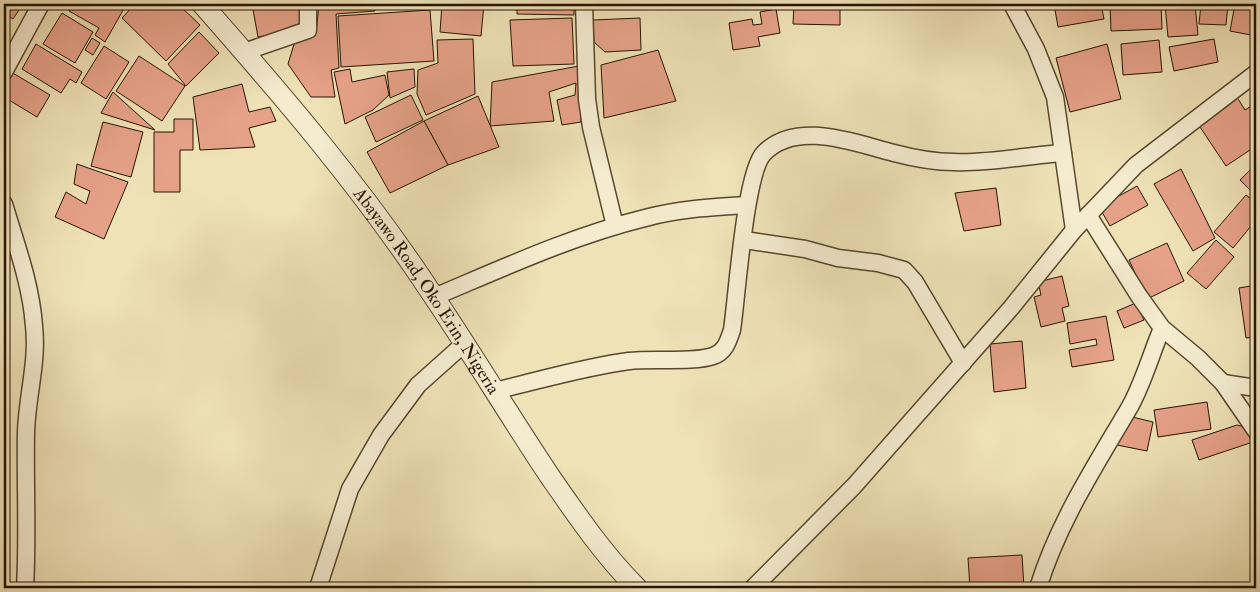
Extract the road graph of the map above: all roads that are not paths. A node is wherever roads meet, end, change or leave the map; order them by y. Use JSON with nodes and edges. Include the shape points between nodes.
{"nodes":[{"id":1,"x":41,"y":4,"type":"edge"},
{"id":2,"x":202,"y":4,"type":"edge"},
{"id":3,"x":308,"y":4,"type":"edge"},
{"id":4,"x":584,"y":4,"type":"edge"},
{"id":5,"x":1012,"y":4,"type":"edge"},
{"id":6,"x":244,"y":52,"type":"junction"},
{"id":7,"x":4,"y":72,"type":"edge"},
{"id":8,"x":1256,"y":73,"type":"edge"},
{"id":9,"x":1063,"y":153,"type":"junction"},
{"id":10,"x":4,"y":204,"type":"edge"},
{"id":11,"x":746,"y":205,"type":"junction"},
{"id":12,"x":1088,"y":215,"type":"junction"},
{"id":13,"x":615,"y":226,"type":"junction"},
{"id":14,"x":1074,"y":230,"type":"junction"},
{"id":15,"x":744,"y":240,"type":"junction"},
{"id":16,"x":434,"y":297,"type":"junction"},
{"id":17,"x":1162,"y":328,"type":"junction"},
{"id":18,"x":465,"y":343,"type":"junction"},
{"id":19,"x":963,"y":363,"type":"junction"},
{"id":20,"x":1223,"y":383,"type":"junction"},
{"id":21,"x":1256,"y":388,"type":"edge"},
{"id":22,"x":494,"y":391,"type":"junction"},
{"id":23,"x":1256,"y":431,"type":"edge"},
{"id":24,"x":25,"y":588,"type":"edge"},
{"id":25,"x":318,"y":588,"type":"edge"},
{"id":26,"x":637,"y":588,"type":"edge"},
{"id":27,"x":753,"y":588,"type":"edge"},
{"id":28,"x":1038,"y":588,"type":"edge"}],
"edges":[{"from":1,"to":7,"type":"street"},
{"from":2,"to":6,"type":"street","name":"Abayawo Road, Oko Erin, Nigeria"},
{"from":3,"to":6,"type":"street","via":[[308,30]]},
{"from":4,"to":13,"type":"street","via":[[589,118]]},
{"from":5,"to":9,"type":"street","via":[[1036,49],[1055,97]]},
{"from":6,"to":16,"type":"street","name":"Abayawo Road, Oko Erin, Nigeria","via":[[345,171]]},
{"from":8,"to":12,"type":"street","via":[[1136,165]]},
{"from":9,"to":11,"type":"street","via":[[954,162],[895,154],[827,136],[803,136],[781,142],[763,153]]},
{"from":9,"to":14,"type":"street"},
{"from":10,"to":24,"type":"street","via":[[30,293],[35,328],[35,369],[26,430]]},
{"from":11,"to":13,"type":"street","via":[[694,208]]},
{"from":11,"to":15,"type":"street"},
{"from":12,"to":14,"type":"street"},
{"from":12,"to":17,"type":"street"},
{"from":13,"to":16,"type":"street"},
{"from":14,"to":19,"type":"street"},
{"from":15,"to":19,"type":"street","via":[[904,270],[916,282]]},
{"from":15,"to":22,"type":"street","via":[[732,330],[721,353],[697,359],[614,363]]},
{"from":16,"to":18,"type":"street","name":"Abayawo Road, Oko Erin, Nigeria"},
{"from":17,"to":20,"type":"street"},
{"from":17,"to":28,"type":"street","via":[[1129,408],[1059,532]]},
{"from":18,"to":22,"type":"street","name":"Abayawo Road, Oko Erin, Nigeria"},
{"from":18,"to":25,"type":"street","via":[[418,385],[380,435],[350,489]]},
{"from":19,"to":27,"type":"street","via":[[854,486]]},
{"from":20,"to":21,"type":"street"},
{"from":20,"to":23,"type":"street"},
{"from":22,"to":26,"type":"street","name":"Abayawo Road, Oko Erin, Nigeria","via":[[612,563]]}]}
